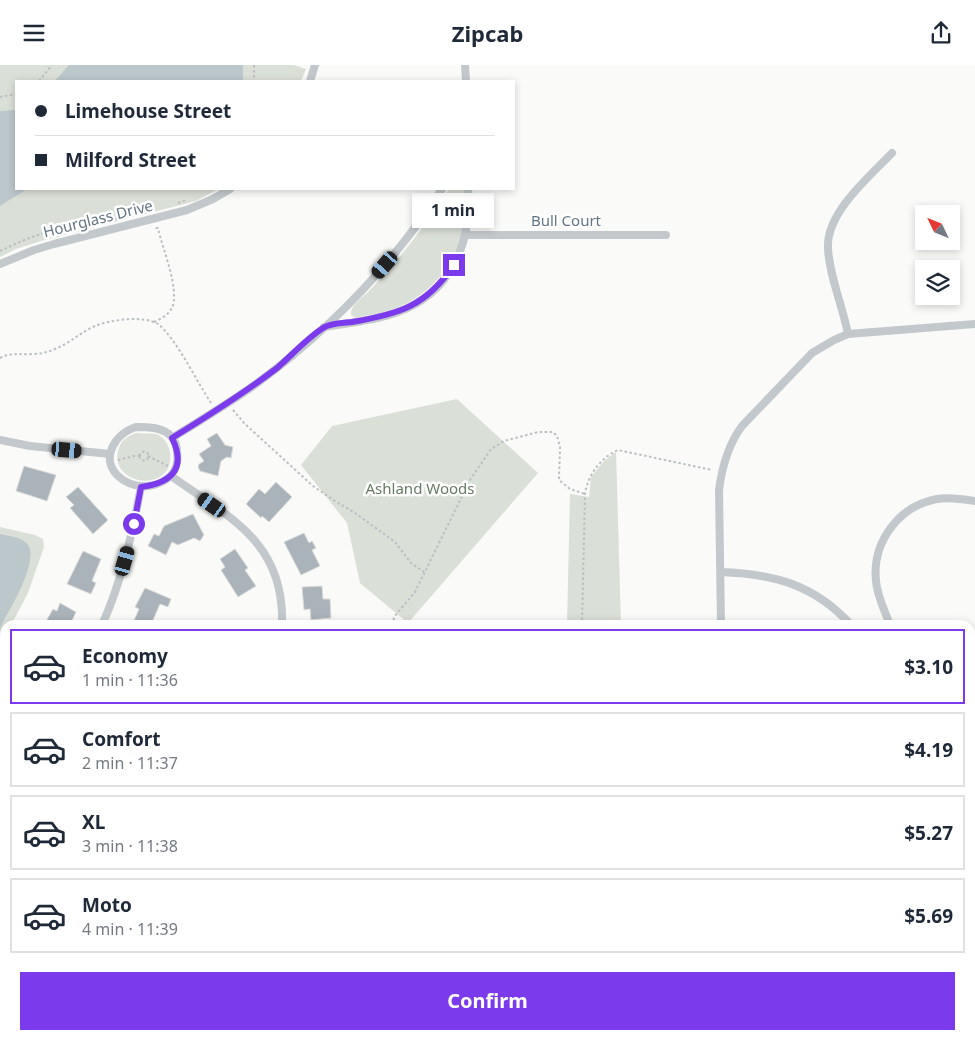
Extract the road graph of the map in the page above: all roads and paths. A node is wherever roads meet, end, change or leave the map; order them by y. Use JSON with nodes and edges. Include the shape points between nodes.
{"nodes":[{"id":1,"x":52,"y":65,"type":"edge"},
{"id":2,"x":254,"y":65,"type":"edge"},
{"id":3,"x":316,"y":65,"type":"edge"},
{"id":4,"x":465,"y":65,"type":"edge"},
{"id":5,"x":40,"y":80,"type":"edge"},
{"id":6,"x":254,"y":80,"type":"edge"},
{"id":7,"x":310,"y":80,"type":"edge"},
{"id":8,"x":466,"y":80,"type":"edge"},
{"id":9,"x":15,"y":94,"type":"edge"},
{"id":10,"x":0,"y":97,"type":"edge"},
{"id":11,"x":892,"y":153,"type":"dead end"},
{"id":12,"x":228,"y":190,"type":"edge"},
{"id":13,"x":441,"y":190,"type":"edge"},
{"id":14,"x":468,"y":190,"type":"edge"},
{"id":15,"x":190,"y":199,"type":"dead end"},
{"id":16,"x":175,"y":203,"type":"dead end"},
{"id":17,"x":124,"y":217,"type":"dead end"},
{"id":18,"x":154,"y":220,"type":"junction"},
{"id":19,"x":466,"y":235,"type":"junction"},
{"id":20,"x":666,"y":235,"type":"dead end"},
{"id":21,"x":0,"y":251,"type":"edge"},
{"id":22,"x":0,"y":264,"type":"edge"},
{"id":23,"x":154,"y":322,"type":"junction"},
{"id":24,"x":975,"y":324,"type":"edge"},
{"id":25,"x":324,"y":327,"type":"junction"},
{"id":26,"x":848,"y":334,"type":"junction"},
{"id":27,"x":0,"y":358,"type":"edge"},
{"id":28,"x":211,"y":403,"type":"dead end"},
{"id":29,"x":233,"y":410,"type":"dead end"},
{"id":30,"x":172,"y":438,"type":"junction"},
{"id":31,"x":0,"y":440,"type":"edge"},
{"id":32,"x":140,"y":456,"type":"junction"},
{"id":33,"x":148,"y":456,"type":"junction"},
{"id":34,"x":113,"y":457,"type":"junction"},
{"id":35,"x":169,"y":466,"type":"dead end"},
{"id":36,"x":712,"y":470,"type":"dead end"},
{"id":37,"x":171,"y":476,"type":"junction"},
{"id":38,"x":141,"y":487,"type":"junction"},
{"id":39,"x":586,"y":494,"type":"junction"},
{"id":40,"x":975,"y":501,"type":"edge"},
{"id":41,"x":424,"y":572,"type":"junction"},
{"id":42,"x":721,"y":572,"type":"junction"},
{"id":43,"x":104,"y":620,"type":"edge"},
{"id":44,"x":282,"y":620,"type":"edge"},
{"id":45,"x":394,"y":620,"type":"edge"},
{"id":46,"x":582,"y":620,"type":"edge"},
{"id":47,"x":721,"y":620,"type":"edge"},
{"id":48,"x":846,"y":620,"type":"edge"},
{"id":49,"x":888,"y":620,"type":"edge"}],
"edges":[{"from":1,"to":5,"type":"path"},
{"from":2,"to":6,"type":"path"},
{"from":3,"to":7,"type":"street"},
{"from":4,"to":8,"type":"street"},
{"from":9,"to":10,"type":"path"},
{"from":11,"to":26,"type":"street","via":[[842,206],[828,239],[829,259]]},
{"from":12,"to":18,"type":"street","name":"Hourglass Drive","via":[[200,205]]},
{"from":13,"to":25,"type":"street","via":[[393,255]]},
{"from":14,"to":19,"type":"street"},
{"from":15,"to":16,"type":"path"},
{"from":17,"to":21,"type":"path","via":[[60,228],[32,236]]},
{"from":18,"to":22,"type":"street","name":"Hourglass Drive","via":[[54,244]]},
{"from":18,"to":23,"type":"path","via":[[174,298],[168,313]]},
{"from":19,"to":20,"type":"street","name":"Bull Court"},
{"from":19,"to":25,"type":"street","via":[[451,270],[422,300],[383,317]]},
{"from":23,"to":27,"type":"path","via":[[122,319],[104,323],[50,351]]},
{"from":23,"to":28,"type":"path","via":[[178,349]]},
{"from":24,"to":26,"type":"street"},
{"from":25,"to":30,"type":"street","via":[[226,405]]},
{"from":26,"to":42,"type":"street","via":[[820,347],[803,360],[742,426],[730,445],[722,465],[719,490]]},
{"from":29,"to":41,"type":"path","via":[[314,486],[395,542],[411,563]]},
{"from":30,"to":34,"type":"street","via":[[155,428],[136,427],[114,442]]},
{"from":30,"to":37,"type":"street","via":[[178,458]]},
{"from":31,"to":34,"type":"street"},
{"from":32,"to":33,"type":"path","via":[[143,452]]},
{"from":32,"to":33,"type":"path","via":[[144,461]]},
{"from":32,"to":34,"type":"path"},
{"from":33,"to":35,"type":"path"},
{"from":34,"to":38,"type":"street","via":[[112,468],[118,476]]},
{"from":36,"to":39,"type":"path","via":[[618,450],[610,453],[592,472]]},
{"from":37,"to":38,"type":"street","via":[[162,483]]},
{"from":37,"to":44,"type":"street","via":[[237,522],[259,545],[278,581]]},
{"from":38,"to":43,"type":"street","via":[[126,557]]},
{"from":39,"to":41,"type":"path","via":[[570,489],[559,480],[560,447],[558,436],[553,432],[538,432],[498,444],[487,453],[470,480]]},
{"from":39,"to":46,"type":"path"},
{"from":40,"to":49,"type":"street","via":[[935,499],[906,513],[892,526],[879,549],[875,567],[877,591]]},
{"from":41,"to":45,"type":"path","via":[[415,593]]},
{"from":42,"to":47,"type":"street"},
{"from":42,"to":48,"type":"street","via":[[763,575],[797,585],[828,603]]}]}
